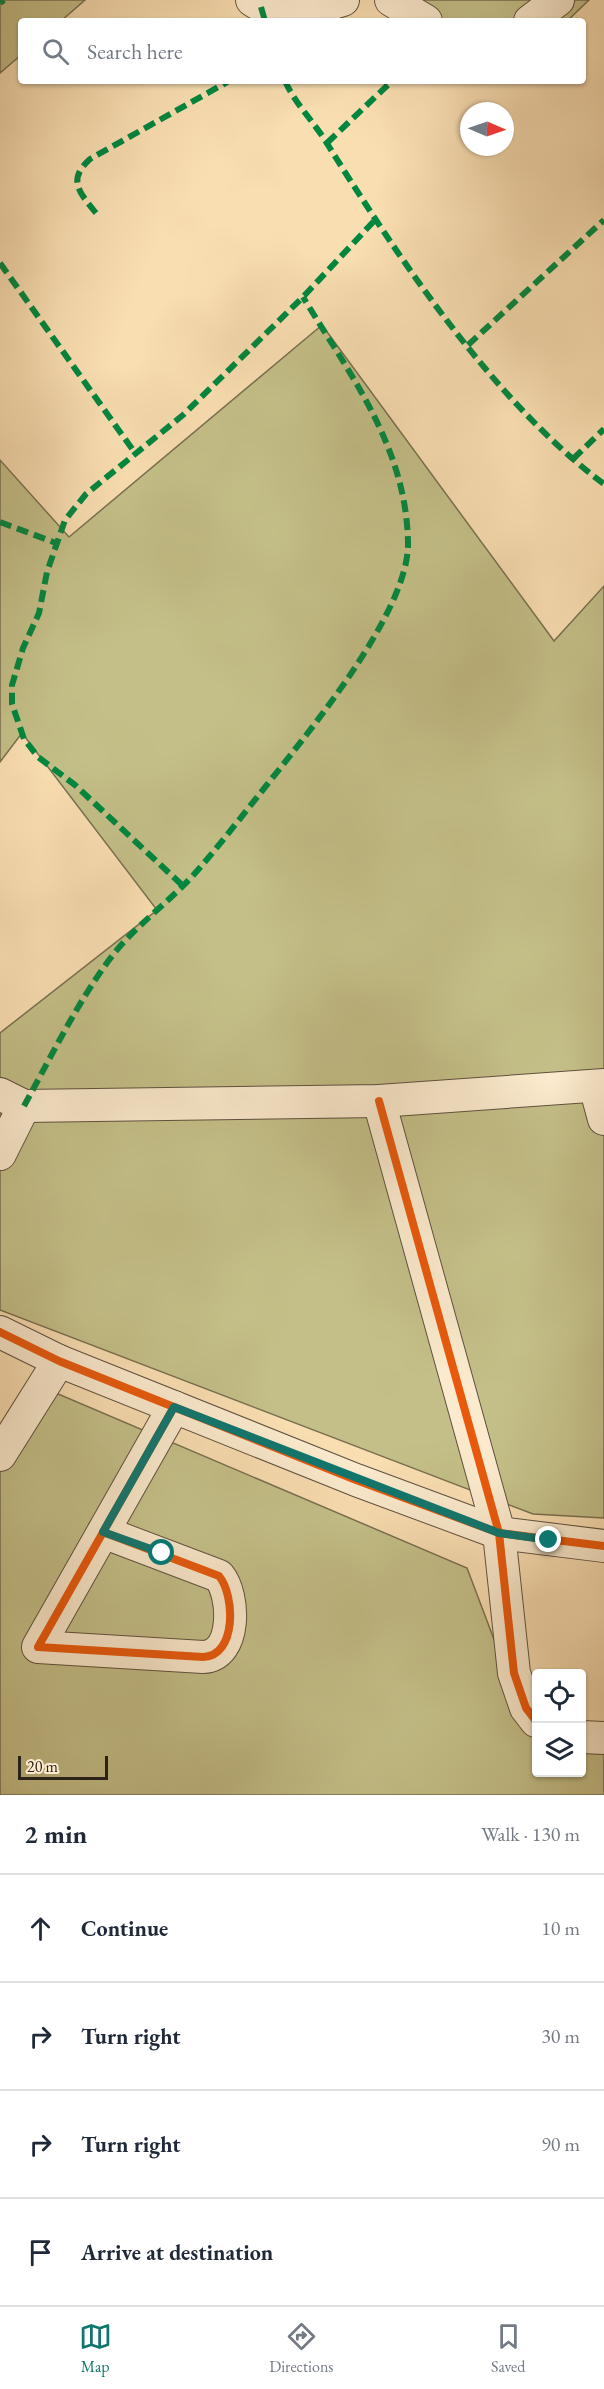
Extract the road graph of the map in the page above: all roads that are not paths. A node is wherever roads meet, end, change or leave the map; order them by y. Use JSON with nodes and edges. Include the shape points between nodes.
{"nodes":[{"id":1,"x":252,"y":0,"type":"edge"},
{"id":2,"x":343,"y":0,"type":"edge"},
{"id":3,"x":391,"y":0,"type":"edge"},
{"id":4,"x":558,"y":0,"type":"edge"},
{"id":5,"x":421,"y":18,"type":"edge"},
{"id":6,"x":534,"y":18,"type":"edge"},
{"id":7,"x":600,"y":1085,"type":"edge"},
{"id":8,"x":12,"y":1100,"type":"edge"},
{"id":9,"x":380,"y":1101,"type":"junction"},
{"id":10,"x":604,"y":1119,"type":"edge"},
{"id":11,"x":0,"y":1154,"type":"edge"},
{"id":12,"x":0,"y":1332,"type":"edge"},
{"id":13,"x":59,"y":1361,"type":"junction"},
{"id":14,"x":174,"y":1407,"type":"junction"},
{"id":15,"x":0,"y":1455,"type":"edge"},
{"id":16,"x":103,"y":1532,"type":"junction"},
{"id":17,"x":499,"y":1533,"type":"junction"},
{"id":18,"x":604,"y":1546,"type":"edge"},
{"id":19,"x":532,"y":1715,"type":"edge"},
{"id":20,"x":586,"y":1737,"type":"edge"},
{"id":21,"x":604,"y":1738,"type":"edge"}],
"edges":[{"from":1,"to":2,"type":"street","via":[[261,7],[280,11],[322,7]]},
{"from":3,"to":5,"type":"street"},
{"from":4,"to":6,"type":"street"},
{"from":7,"to":9,"type":"street"},
{"from":7,"to":10,"type":"street"},
{"from":8,"to":9,"type":"street"},
{"from":8,"to":11,"type":"street"},
{"from":9,"to":17,"type":"street"},
{"from":12,"to":13,"type":"street"},
{"from":13,"to":14,"type":"street"},
{"from":13,"to":15,"type":"street"},
{"from":14,"to":16,"type":"street"},
{"from":14,"to":17,"type":"street"},
{"from":16,"to":16,"type":"street","via":[[219,1575],[229,1601],[227,1637],[217,1655],[39,1647]]},
{"from":17,"to":18,"type":"street"},
{"from":17,"to":19,"type":"street","via":[[514,1673]]},
{"from":20,"to":21,"type":"street"}]}
